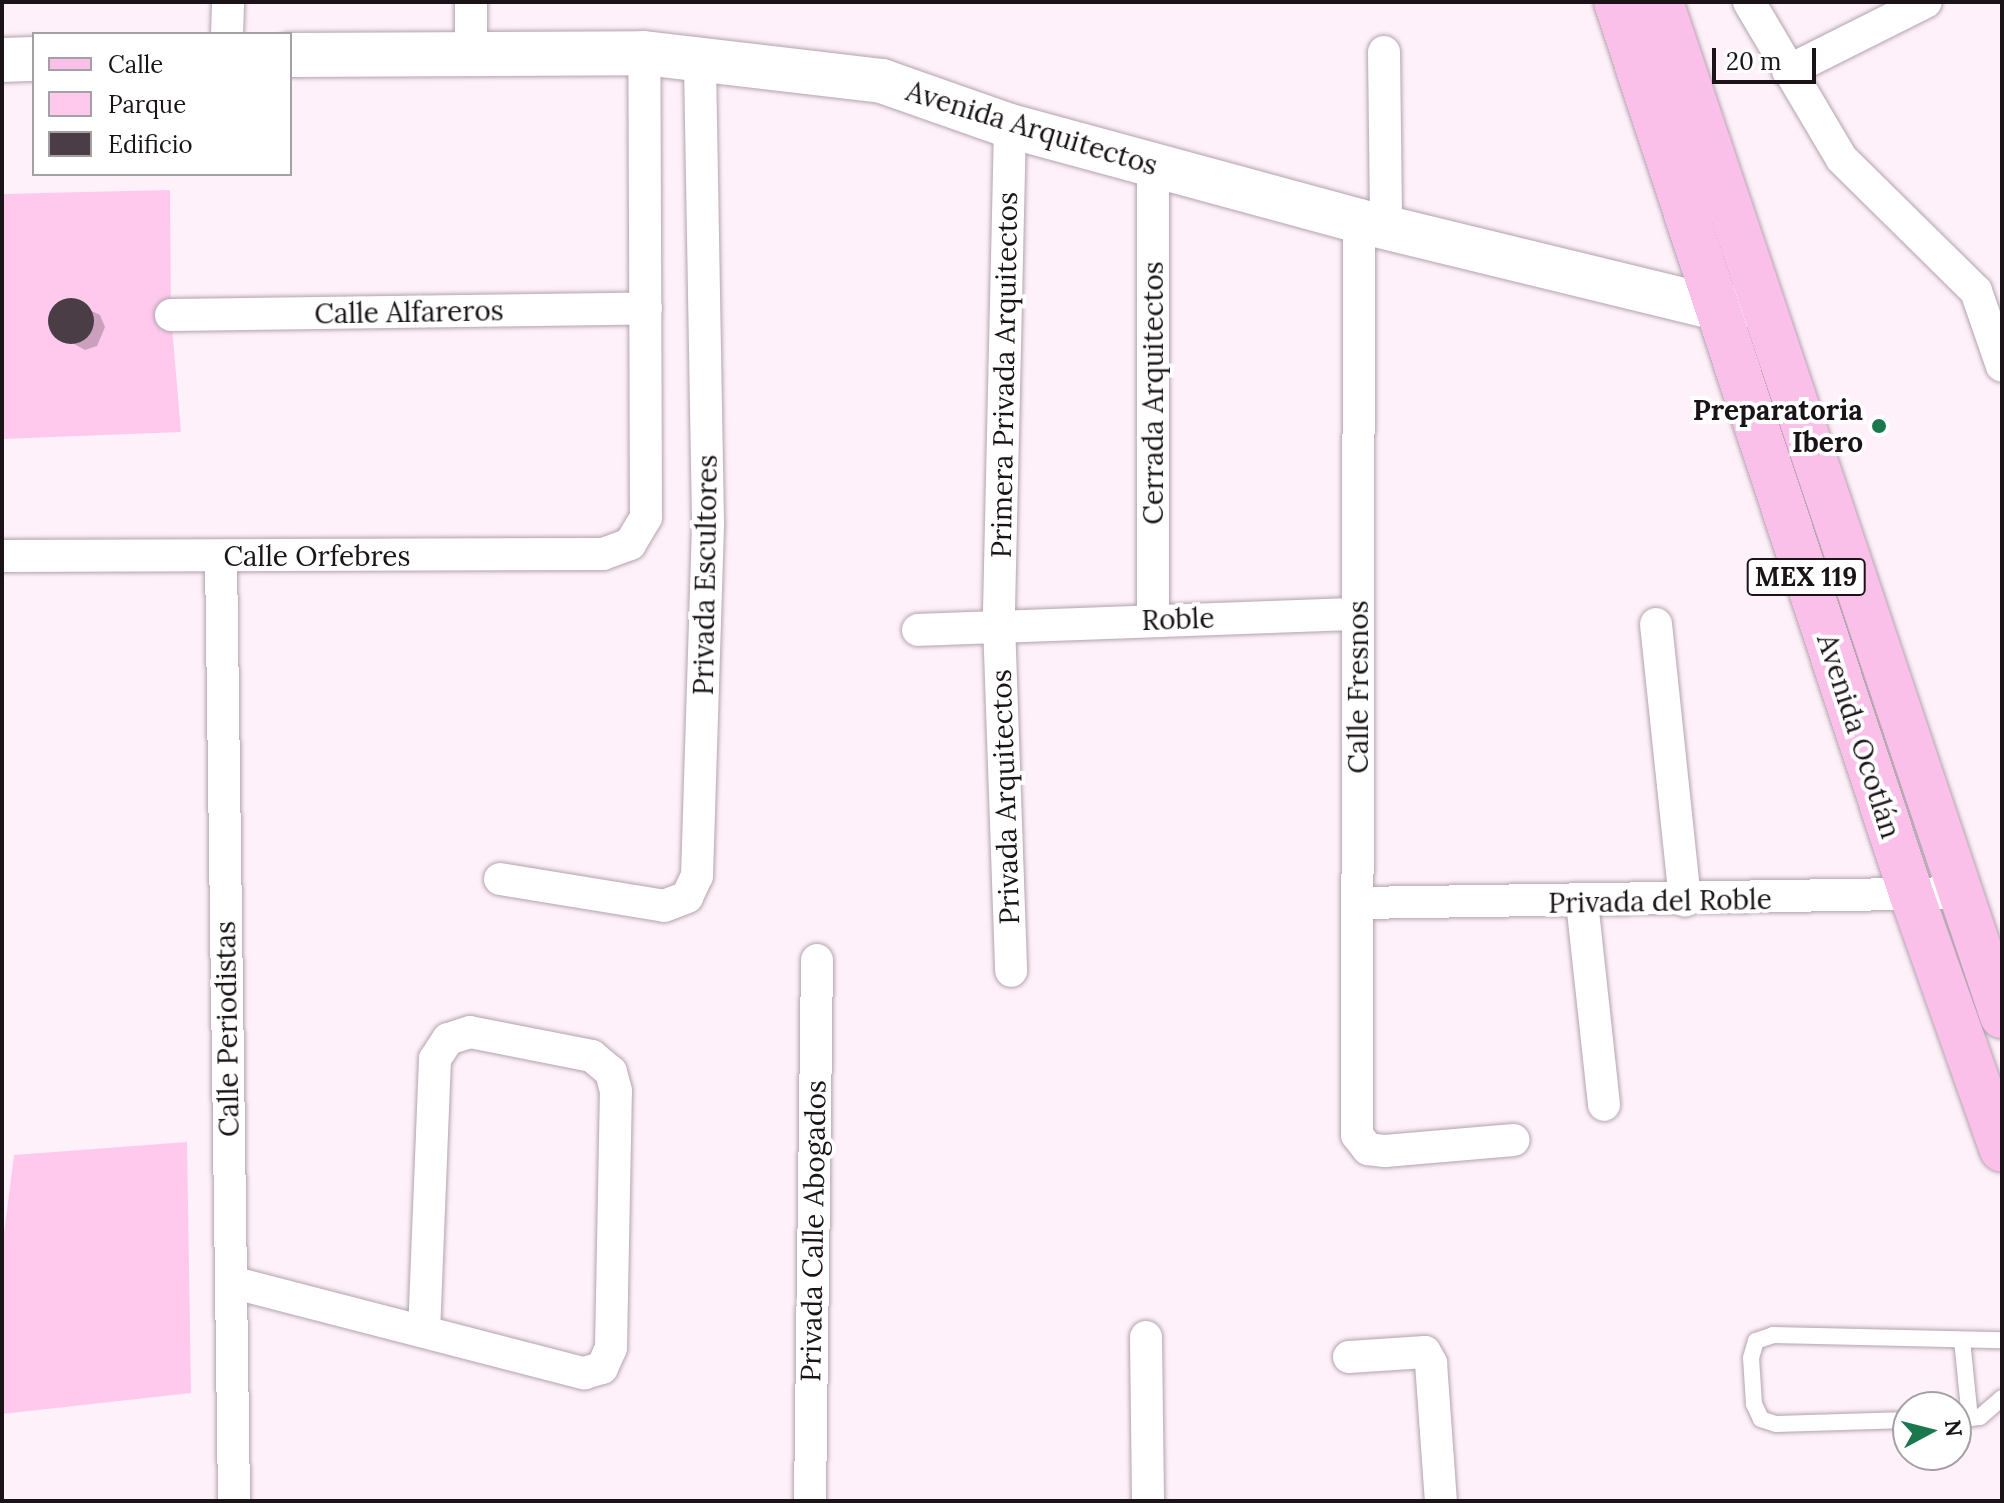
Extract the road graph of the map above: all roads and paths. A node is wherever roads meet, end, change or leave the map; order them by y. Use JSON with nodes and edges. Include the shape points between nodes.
{"nodes":[{"id":1,"x":228,"y":2,"type":"edge"},
{"id":2,"x":471,"y":2,"type":"edge"},
{"id":3,"x":1616,"y":2,"type":"edge"},
{"id":4,"x":1661,"y":2,"type":"edge"},
{"id":5,"x":1749,"y":2,"type":"edge"},
{"id":6,"x":1926,"y":2,"type":"edge"},
{"id":7,"x":227,"y":32,"type":"edge"},
{"id":8,"x":1384,"y":52,"type":"dead end"},
{"id":9,"x":471,"y":53,"type":"junction"},
{"id":10,"x":644,"y":53,"type":"junction"},
{"id":11,"x":292,"y":55,"type":"edge"},
{"id":12,"x":32,"y":59,"type":"edge"},
{"id":13,"x":2,"y":60,"type":"edge"},
{"id":14,"x":700,"y":61,"type":"junction"},
{"id":15,"x":1788,"y":71,"type":"junction"},
{"id":16,"x":1010,"y":126,"type":"junction"},
{"id":17,"x":1153,"y":165,"type":"junction"},
{"id":18,"x":1372,"y":224,"type":"junction"},
{"id":19,"x":1759,"y":303,"type":"junction"},
{"id":20,"x":646,"y":308,"type":"junction"},
{"id":21,"x":1716,"y":308,"type":"junction"},
{"id":22,"x":171,"y":315,"type":"dead end"},
{"id":23,"x":2002,"y":366,"type":"edge"},
{"id":24,"x":2,"y":556,"type":"edge"},
{"id":25,"x":221,"y":557,"type":"junction"},
{"id":26,"x":1357,"y":614,"type":"junction"},
{"id":27,"x":1153,"y":620,"type":"junction"},
{"id":28,"x":999,"y":623,"type":"junction"},
{"id":29,"x":1656,"y":624,"type":"dead end"},
{"id":30,"x":918,"y":630,"type":"dead end"},
{"id":31,"x":500,"y":879,"type":"dead end"},
{"id":32,"x":1962,"y":893,"type":"junction"},
{"id":33,"x":1912,"y":896,"type":"junction"},
{"id":34,"x":1685,"y":900,"type":"junction"},
{"id":35,"x":1582,"y":902,"type":"junction"},
{"id":36,"x":1359,"y":903,"type":"junction"},
{"id":37,"x":817,"y":960,"type":"dead end"},
{"id":38,"x":1011,"y":971,"type":"dead end"},
{"id":39,"x":2002,"y":1016,"type":"edge"},
{"id":40,"x":1604,"y":1105,"type":"dead end"},
{"id":41,"x":1514,"y":1140,"type":"dead end"},
{"id":42,"x":2002,"y":1150,"type":"edge"},
{"id":43,"x":231,"y":1282,"type":"junction"},
{"id":44,"x":424,"y":1330,"type":"junction"},
{"id":45,"x":1146,"y":1337,"type":"dead end"},
{"id":46,"x":1962,"y":1340,"type":"junction"},
{"id":47,"x":2002,"y":1340,"type":"edge"},
{"id":48,"x":1349,"y":1357,"type":"dead end"},
{"id":49,"x":1963,"y":1391,"type":"edge"},
{"id":50,"x":2002,"y":1398,"type":"edge"},
{"id":51,"x":1972,"y":1417,"type":"edge"},
{"id":52,"x":1892,"y":1420,"type":"edge"},
{"id":53,"x":234,"y":1501,"type":"edge"},
{"id":54,"x":810,"y":1501,"type":"edge"},
{"id":55,"x":1148,"y":1501,"type":"edge"},
{"id":56,"x":1441,"y":1501,"type":"edge"}],
"edges":[{"from":1,"to":7,"type":"street"},
{"from":2,"to":9,"type":"street"},
{"from":3,"to":21,"type":"main road","name":"Avenida Ocotlán","number":"MEX 119"},
{"from":4,"to":19,"type":"main road","name":"Avenida Ocotlán","number":"MEX 119"},
{"from":5,"to":15,"type":"street"},
{"from":6,"to":15,"type":"street"},
{"from":8,"to":18,"type":"street","name":"Calle Fresnos"},
{"from":9,"to":10,"type":"street","name":"Avenida Arquitectos"},
{"from":9,"to":11,"type":"street","name":"Avenida Arquitectos"},
{"from":10,"to":14,"type":"street","name":"Avenida Arquitectos"},
{"from":10,"to":20,"type":"street"},
{"from":12,"to":13,"type":"street"},
{"from":14,"to":16,"type":"street","name":"Avenida Arquitectos","via":[[882,81]]},
{"from":14,"to":31,"type":"street","name":"Privada Escultores","via":[[708,522],[697,876],[687,897],[664,906]]},
{"from":15,"to":23,"type":"street","via":[[1842,159],[1976,291]]},
{"from":16,"to":17,"type":"street","name":"Avenida Arquitectos"},
{"from":16,"to":28,"type":"street","name":"Primera Privada Arquitectos"},
{"from":17,"to":18,"type":"street","name":"Avenida Arquitectos"},
{"from":17,"to":27,"type":"street","name":"Cerrada Arquitectos"},
{"from":18,"to":21,"type":"street","name":"Avenida Arquitectos"},
{"from":18,"to":26,"type":"street","name":"Calle Fresnos"},
{"from":19,"to":21,"type":"street","name":"Avenida Arquitectos"},
{"from":19,"to":32,"type":"main road","name":"Avenida Ocotlán","number":"MEX 119"},
{"from":20,"to":22,"type":"street","name":"Calle Alfareros"},
{"from":20,"to":25,"type":"street","name":"Calle Orfebres","via":[[646,517],[630,544],[603,554]]},
{"from":21,"to":33,"type":"main road","name":"Avenida Ocotlán","number":"MEX 119"},
{"from":24,"to":25,"type":"street","name":"Calle Orfebres"},
{"from":25,"to":43,"type":"street","name":"Calle Periodistas"},
{"from":26,"to":27,"type":"street","name":"Roble"},
{"from":26,"to":36,"type":"street","name":"Calle Fresnos"},
{"from":27,"to":28,"type":"street","name":"Roble"},
{"from":28,"to":30,"type":"street","name":"Roble"},
{"from":28,"to":38,"type":"street","name":"Privada Arquitectos"},
{"from":29,"to":34,"type":"street"},
{"from":32,"to":33,"type":"street","name":"Privada del Roble"},
{"from":32,"to":39,"type":"main road","name":"Avenida Ocotlán","number":"MEX 119"},
{"from":33,"to":34,"type":"street","name":"Privada del Roble"},
{"from":33,"to":42,"type":"main road","name":"Avenida Ocotlán","number":"MEX 119"},
{"from":34,"to":35,"type":"street","name":"Privada del Roble"},
{"from":35,"to":36,"type":"street","name":"Privada del Roble"},
{"from":35,"to":40,"type":"street"},
{"from":36,"to":41,"type":"street","name":"Calle Fresnos","via":[[1357,1135],[1368,1149]]},
{"from":37,"to":54,"type":"street","name":"Privada Calle Abogados"},
{"from":43,"to":44,"type":"street"},
{"from":43,"to":53,"type":"street","name":"Calle Periodistas"},
{"from":44,"to":44,"type":"street","via":[[584,1373],[602,1368],[611,1348],[616,1091],[611,1072],[592,1056],[470,1032],[448,1039],[435,1059]]},
{"from":45,"to":55,"type":"street"},
{"from":46,"to":47,"type":"lane"},
{"from":46,"to":49,"type":"lane"},
{"from":46,"to":52,"type":"lane","via":[[1773,1335],[1756,1341],[1751,1358],[1754,1404],[1761,1419],[1776,1424]]},
{"from":48,"to":56,"type":"street","via":[[1425,1352],[1431,1363]]},
{"from":50,"to":51,"type":"lane","via":[[1989,1413]]}]}
